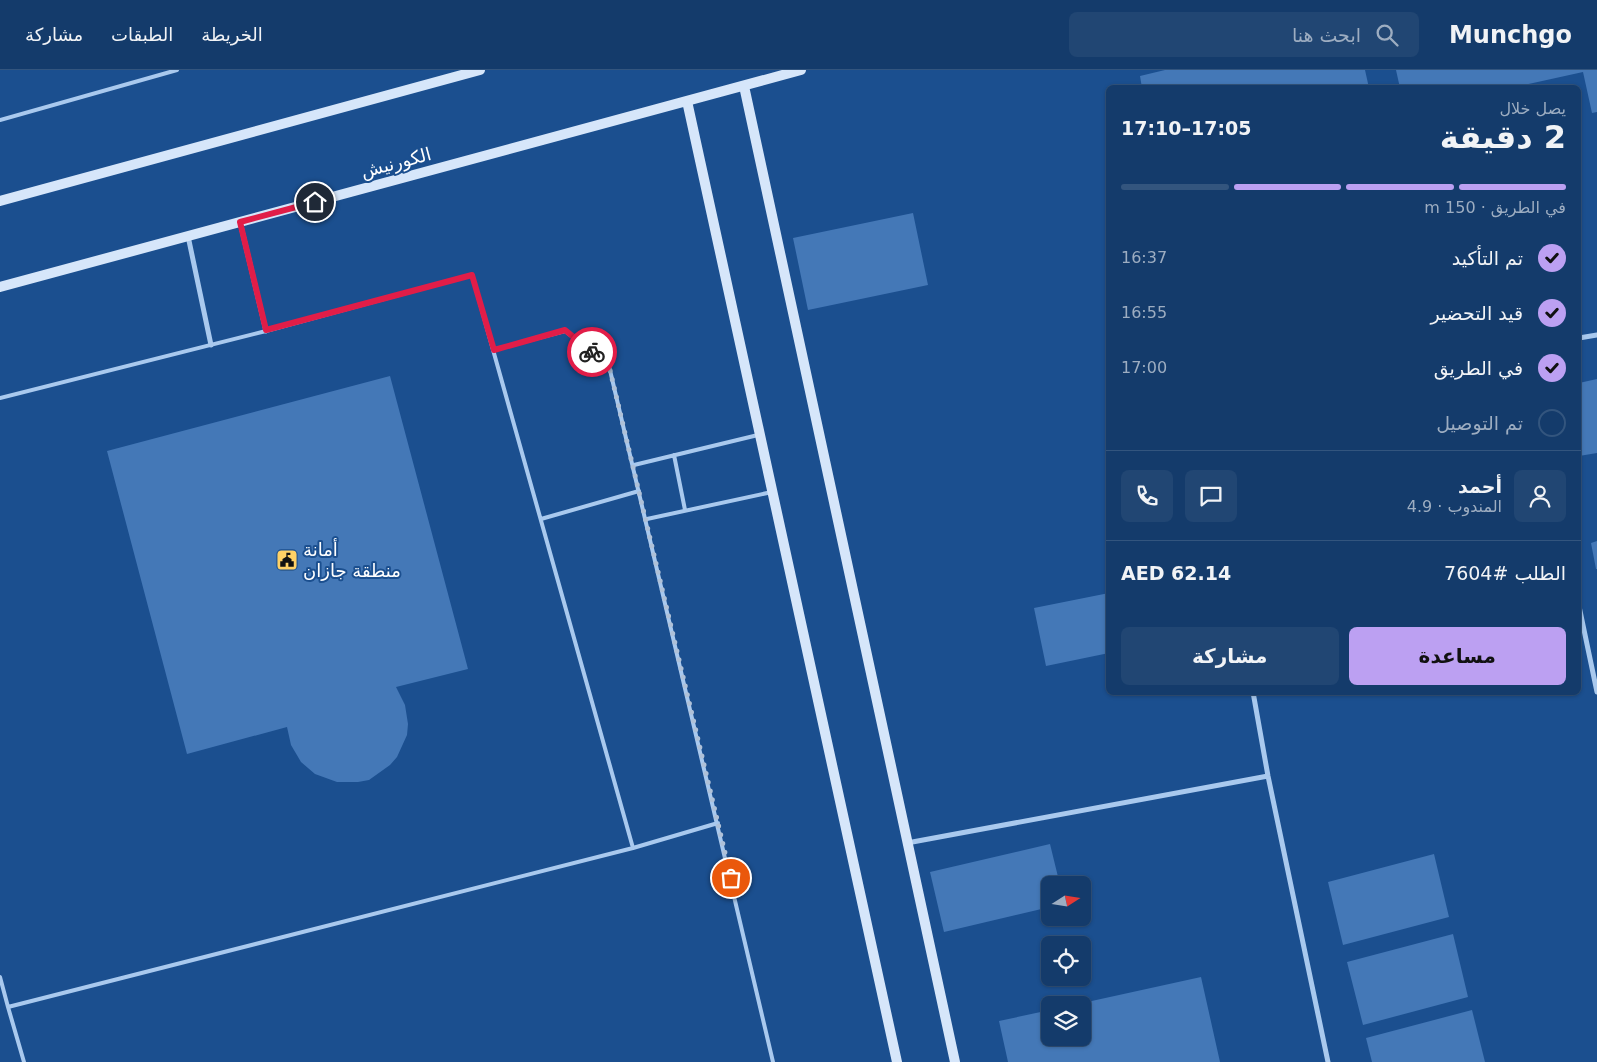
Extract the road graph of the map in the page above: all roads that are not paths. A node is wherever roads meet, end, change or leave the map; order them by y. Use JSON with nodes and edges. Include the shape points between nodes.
{"nodes":[{"id":1,"x":177,"y":70,"type":"edge"},
{"id":2,"x":480,"y":70,"type":"edge"},
{"id":3,"x":801,"y":70,"type":"edge"},
{"id":4,"x":744,"y":86,"type":"junction"},
{"id":5,"x":687,"y":101,"type":"junction"},
{"id":6,"x":0,"y":120,"type":"edge"},
{"id":7,"x":0,"y":201,"type":"edge"},
{"id":8,"x":240,"y":222,"type":"junction"},
{"id":9,"x":187,"y":236,"type":"junction"},
{"id":10,"x":0,"y":287,"type":"edge"},
{"id":11,"x":266,"y":330,"type":"junction"},
{"id":12,"x":1597,"y":335,"type":"edge"},
{"id":13,"x":1581,"y":338,"type":"edge"},
{"id":14,"x":212,"y":345,"type":"junction"},
{"id":15,"x":494,"y":350,"type":"junction"},
{"id":16,"x":0,"y":398,"type":"edge"},
{"id":17,"x":760,"y":434,"type":"junction"},
{"id":18,"x":674,"y":455,"type":"junction"},
{"id":19,"x":634,"y":465,"type":"junction"},
{"id":20,"x":638,"y":491,"type":"junction"},
{"id":21,"x":772,"y":492,"type":"junction"},
{"id":22,"x":685,"y":510,"type":"junction"},
{"id":23,"x":541,"y":519,"type":"junction"},
{"id":24,"x":647,"y":519,"type":"junction"},
{"id":25,"x":1581,"y":616,"type":"edge"},
{"id":26,"x":1597,"y":692,"type":"edge"},
{"id":27,"x":1254,"y":695,"type":"edge"},
{"id":28,"x":1268,"y":776,"type":"junction"},
{"id":29,"x":718,"y":823,"type":"junction"},
{"id":30,"x":906,"y":844,"type":"junction"},
{"id":31,"x":633,"y":848,"type":"junction"},
{"id":32,"x":0,"y":978,"type":"edge"},
{"id":33,"x":8,"y":1007,"type":"junction"},
{"id":34,"x":24,"y":1062,"type":"edge"},
{"id":35,"x":774,"y":1062,"type":"edge"},
{"id":36,"x":897,"y":1062,"type":"edge"},
{"id":37,"x":955,"y":1062,"type":"edge"},
{"id":38,"x":1328,"y":1062,"type":"edge"}],
"edges":[{"from":1,"to":6,"type":"lane"},
{"from":2,"to":7,"type":"main road"},
{"from":3,"to":4,"type":"main road","name":"الكورنيش"},
{"from":4,"to":5,"type":"main road","name":"الكورنيش"},
{"from":4,"to":30,"type":"main road"},
{"from":5,"to":8,"type":"main road","name":"الكورنيش"},
{"from":5,"to":17,"type":"main road"},
{"from":8,"to":9,"type":"main road","name":"الكورنيش"},
{"from":8,"to":11,"type":"street"},
{"from":9,"to":10,"type":"main road","name":"الكورنيش"},
{"from":9,"to":14,"type":"street"},
{"from":11,"to":14,"type":"lane"},
{"from":11,"to":15,"type":"lane","via":[[472,275]]},
{"from":12,"to":13,"type":"street"},
{"from":14,"to":16,"type":"lane"},
{"from":15,"to":19,"type":"lane","via":[[565,330],[609,366]]},
{"from":15,"to":23,"type":"lane"},
{"from":17,"to":18,"type":"lane"},
{"from":17,"to":21,"type":"main road"},
{"from":18,"to":19,"type":"lane"},
{"from":18,"to":22,"type":"lane"},
{"from":19,"to":20,"type":"lane"},
{"from":20,"to":23,"type":"lane"},
{"from":20,"to":24,"type":"lane"},
{"from":21,"to":22,"type":"lane"},
{"from":21,"to":36,"type":"main road"},
{"from":22,"to":24,"type":"lane"},
{"from":23,"to":31,"type":"lane"},
{"from":24,"to":29,"type":"lane"},
{"from":25,"to":26,"type":"street"},
{"from":27,"to":28,"type":"street"},
{"from":28,"to":30,"type":"street"},
{"from":28,"to":38,"type":"street"},
{"from":29,"to":31,"type":"lane"},
{"from":29,"to":35,"type":"lane"},
{"from":30,"to":37,"type":"main road"},
{"from":31,"to":33,"type":"lane"},
{"from":32,"to":33,"type":"lane"},
{"from":33,"to":34,"type":"lane"}]}
